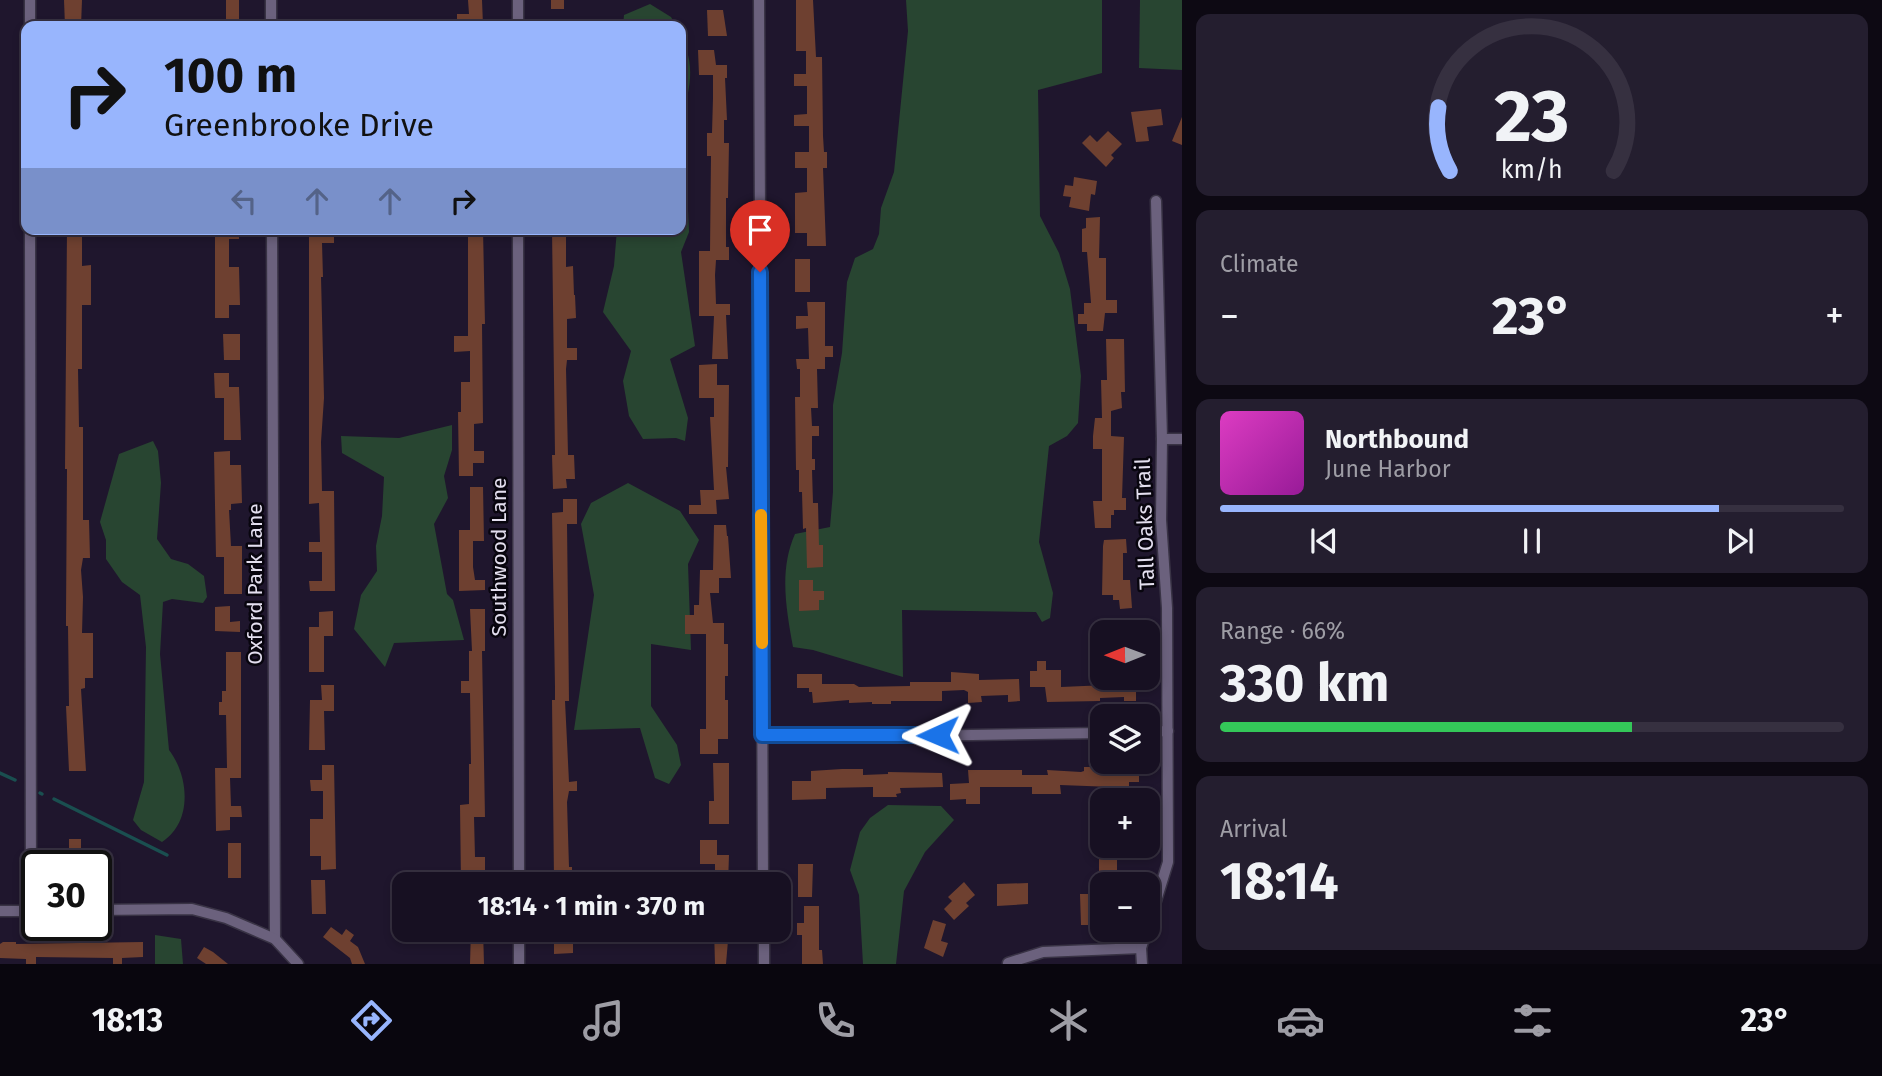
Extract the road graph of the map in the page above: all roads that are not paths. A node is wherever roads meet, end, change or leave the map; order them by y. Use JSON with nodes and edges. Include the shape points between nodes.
{"nodes":[{"id":1,"x":30,"y":0,"type":"edge"},
{"id":2,"x":271,"y":0,"type":"edge"},
{"id":3,"x":518,"y":0,"type":"edge"},
{"id":4,"x":759,"y":0,"type":"edge"},
{"id":5,"x":30,"y":21,"type":"edge"},
{"id":6,"x":271,"y":21,"type":"edge"},
{"id":7,"x":518,"y":21,"type":"edge"},
{"id":8,"x":1156,"y":201,"type":"dead end"},
{"id":9,"x":30,"y":235,"type":"edge"},
{"id":10,"x":272,"y":235,"type":"edge"},
{"id":11,"x":518,"y":235,"type":"edge"},
{"id":12,"x":1162,"y":439,"type":"junction"},
{"id":13,"x":1182,"y":439,"type":"edge"},
{"id":14,"x":1160,"y":732,"type":"edge"},
{"id":15,"x":1168,"y":732,"type":"junction"},
{"id":16,"x":1090,"y":733,"type":"edge"},
{"id":17,"x":762,"y":735,"type":"junction"},
{"id":18,"x":34,"y":850,"type":"edge"},
{"id":19,"x":519,"y":872,"type":"edge"},
{"id":20,"x":763,"y":872,"type":"edge"},
{"id":21,"x":1160,"y":888,"type":"edge"},
{"id":22,"x":112,"y":910,"type":"edge"},
{"id":23,"x":0,"y":911,"type":"edge"},
{"id":24,"x":21,"y":911,"type":"edge"},
{"id":25,"x":275,"y":939,"type":"junction"},
{"id":26,"x":519,"y":942,"type":"edge"},
{"id":27,"x":764,"y":942,"type":"edge"},
{"id":28,"x":1143,"y":942,"type":"edge"},
{"id":29,"x":1141,"y":948,"type":"junction"},
{"id":30,"x":1008,"y":963,"type":"edge"},
{"id":31,"x":298,"y":964,"type":"edge"},
{"id":32,"x":519,"y":964,"type":"edge"},
{"id":33,"x":764,"y":964,"type":"edge"},
{"id":34,"x":1142,"y":964,"type":"edge"}],
"edges":[{"from":1,"to":5,"type":"street"},
{"from":2,"to":6,"type":"street"},
{"from":3,"to":7,"type":"street"},
{"from":4,"to":17,"type":"street"},
{"from":8,"to":12,"type":"street","name":"Tall Oaks Trail"},
{"from":9,"to":18,"type":"street"},
{"from":10,"to":25,"type":"street","name":"Oxford Park Lane"},
{"from":11,"to":19,"type":"street","name":"Southwood Lane"},
{"from":12,"to":13,"type":"street"},
{"from":12,"to":15,"type":"street","name":"Tall Oaks Trail"},
{"from":14,"to":15,"type":"street"},
{"from":15,"to":21,"type":"street","name":"Tall Oaks Trail","via":[[1168,862]]},
{"from":16,"to":17,"type":"street"},
{"from":17,"to":20,"type":"street"},
{"from":22,"to":25,"type":"street","via":[[192,909]]},
{"from":23,"to":24,"type":"street"},
{"from":25,"to":31,"type":"street"},
{"from":26,"to":32,"type":"street"},
{"from":27,"to":33,"type":"street"},
{"from":28,"to":29,"type":"street","name":"Tall Oaks Trail"},
{"from":29,"to":30,"type":"street","via":[[1043,953]]},
{"from":29,"to":34,"type":"street","name":"Tall Oaks Trail"}]}
